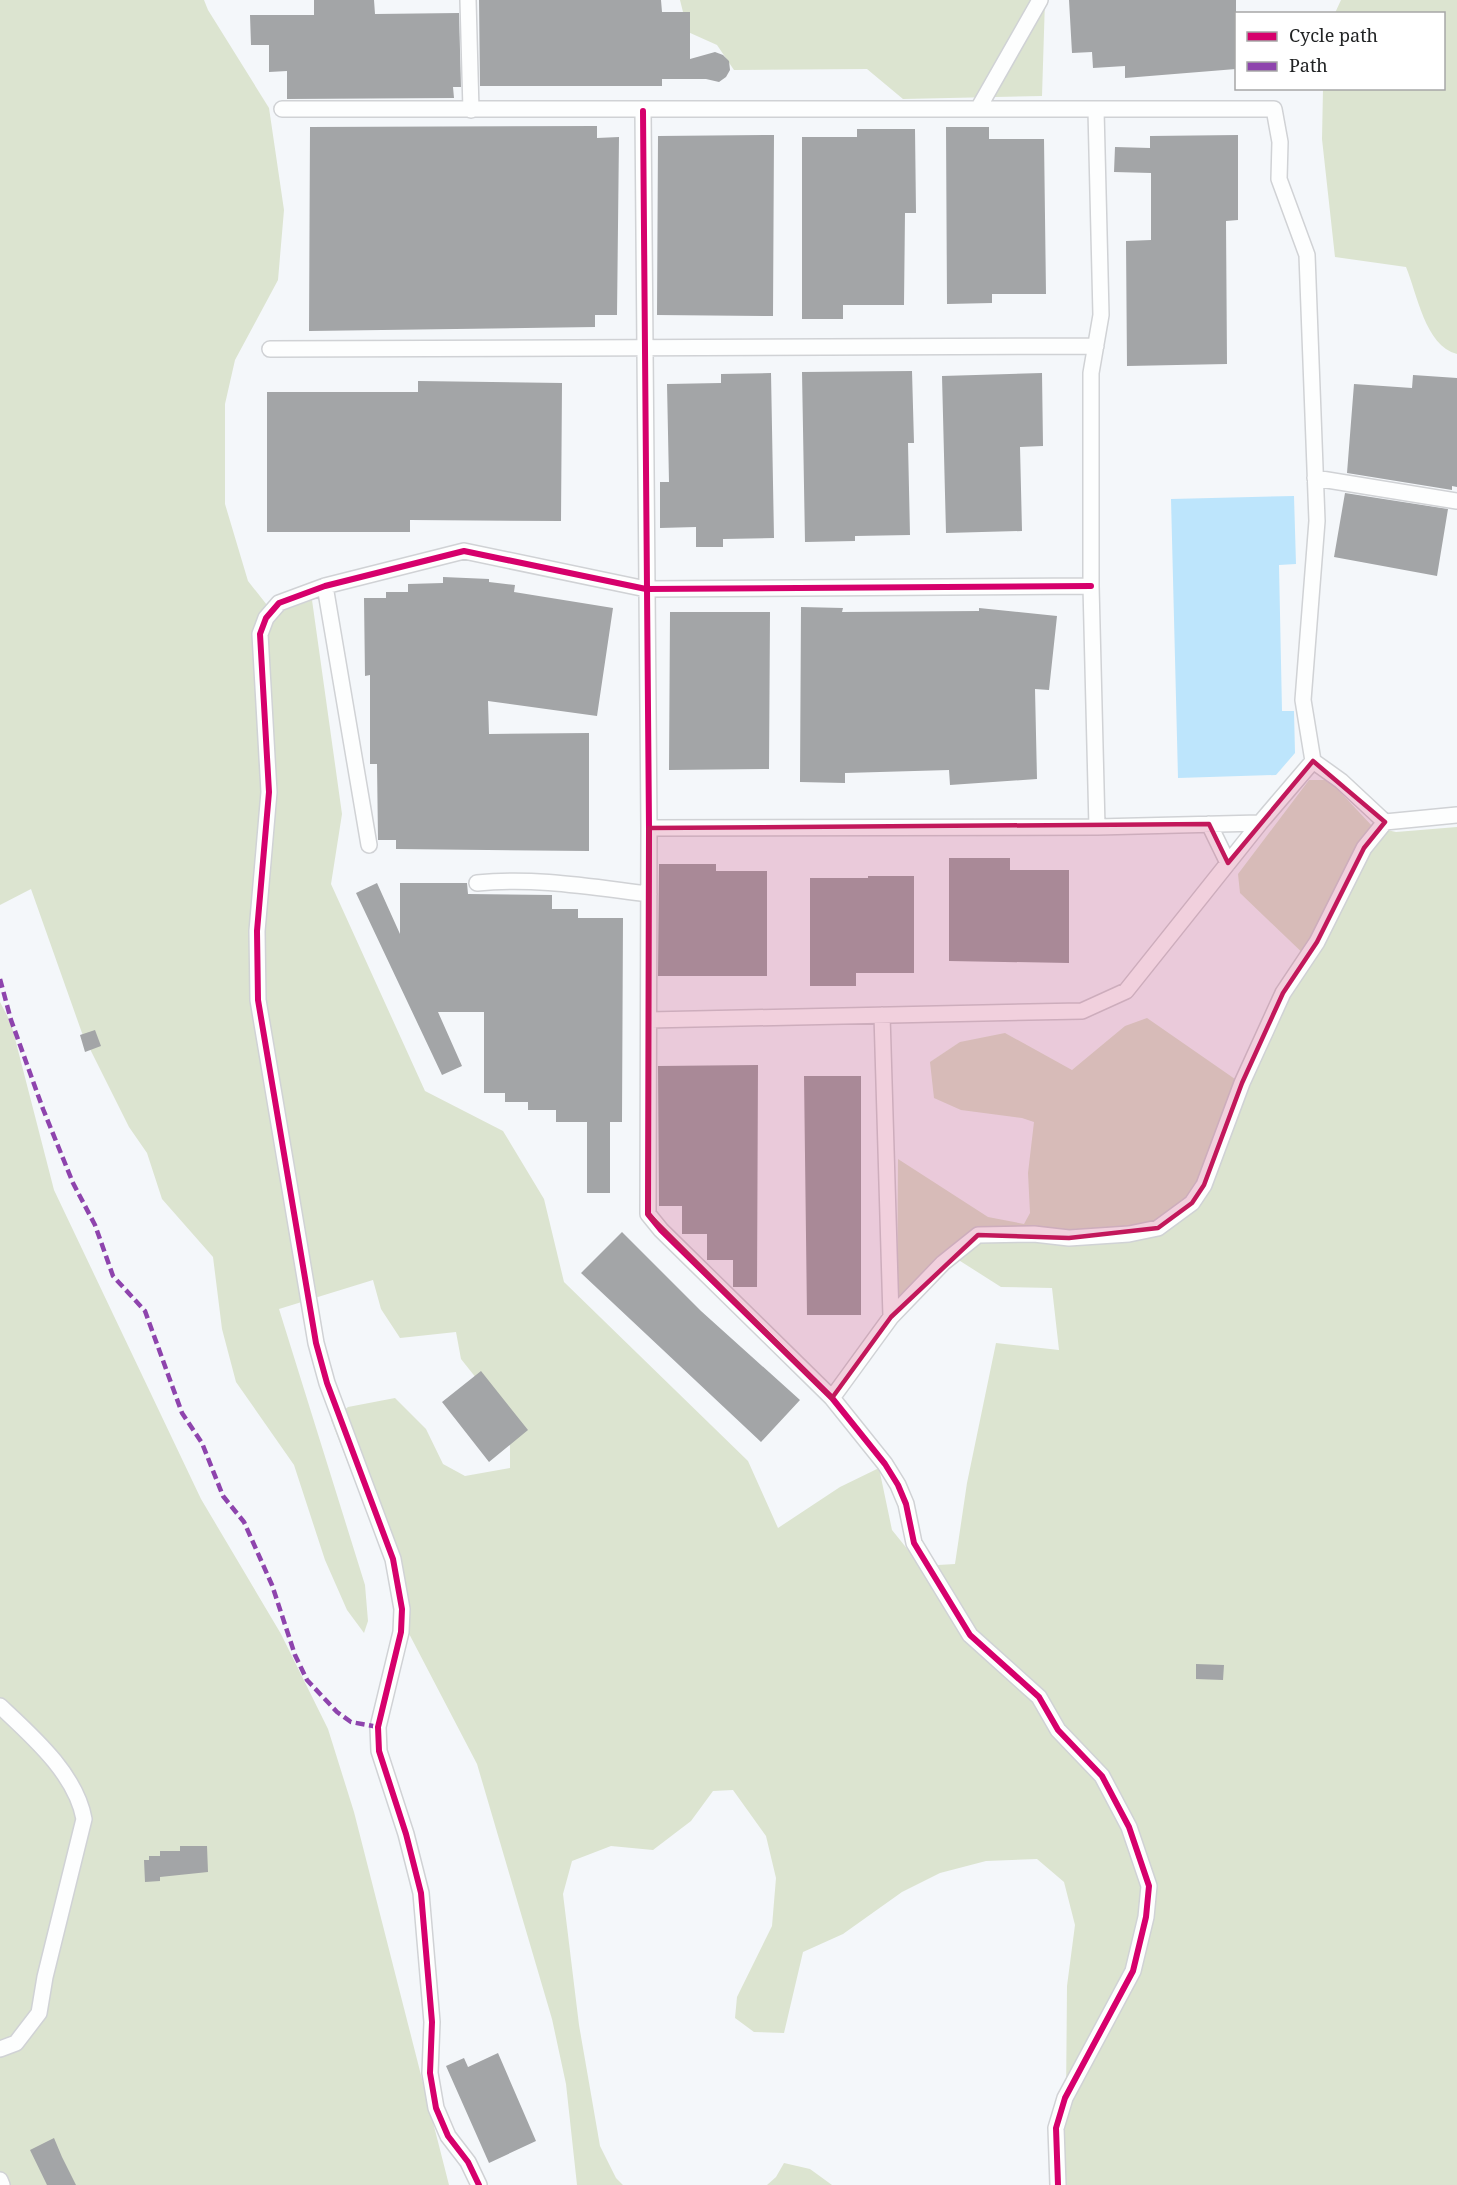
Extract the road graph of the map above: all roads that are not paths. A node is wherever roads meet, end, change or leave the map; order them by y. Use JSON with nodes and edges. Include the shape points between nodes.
{"nodes":[{"id":1,"x":468,"y":0,"type":"edge"},
{"id":2,"x":1040,"y":0,"type":"edge"},
{"id":3,"x":282,"y":110,"type":"dead end"},
{"id":4,"x":471,"y":110,"type":"junction"},
{"id":5,"x":978,"y":110,"type":"junction"},
{"id":6,"x":1096,"y":110,"type":"junction"},
{"id":7,"x":643,"y":111,"type":"junction"},
{"id":8,"x":645,"y":346,"type":"junction"},
{"id":9,"x":1096,"y":346,"type":"junction"},
{"id":10,"x":270,"y":350,"type":"dead end"},
{"id":11,"x":1315,"y":478,"type":"junction"},
{"id":12,"x":1457,"y":501,"type":"edge"},
{"id":13,"x":325,"y":586,"type":"junction"},
{"id":14,"x":1091,"y":586,"type":"junction"},
{"id":15,"x":646,"y":589,"type":"junction"},
{"id":16,"x":1313,"y":761,"type":"junction"},
{"id":17,"x":1457,"y":815,"type":"edge"},
{"id":18,"x":1385,"y":822,"type":"junction"},
{"id":19,"x":1260,"y":823,"type":"junction"},
{"id":20,"x":1209,"y":824,"type":"junction"},
{"id":21,"x":1097,"y":827,"type":"junction"},
{"id":22,"x":649,"y":828,"type":"junction"},
{"id":23,"x":369,"y":845,"type":"dead end"},
{"id":24,"x":1228,"y":863,"type":"junction"},
{"id":25,"x":477,"y":883,"type":"dead end"},
{"id":26,"x":649,"y":894,"type":"junction"},
{"id":27,"x":882,"y":1015,"type":"junction"},
{"id":28,"x":649,"y":1020,"type":"junction"},
{"id":29,"x":891,"y":1317,"type":"junction"},
{"id":30,"x":832,"y":1398,"type":"junction"},
{"id":31,"x":0,"y":1706,"type":"edge"},
{"id":32,"x":0,"y":2049,"type":"edge"},
{"id":33,"x":0,"y":2180,"type":"edge"},
{"id":34,"x":2,"y":2185,"type":"edge"},
{"id":35,"x":479,"y":2185,"type":"edge"},
{"id":36,"x":1058,"y":2185,"type":"edge"}],
"edges":[{"from":1,"to":4,"type":"street"},
{"from":2,"to":5,"type":"street"},
{"from":3,"to":4,"type":"street"},
{"from":4,"to":7,"type":"street"},
{"from":5,"to":6,"type":"street"},
{"from":5,"to":7,"type":"street"},
{"from":6,"to":9,"type":"street","via":[[1101,315]]},
{"from":6,"to":11,"type":"street","via":[[1274,109],[1280,142],[1279,179],[1306,255]]},
{"from":7,"to":8,"type":"street"},
{"from":8,"to":9,"type":"street"},
{"from":8,"to":10,"type":"street"},
{"from":8,"to":15,"type":"street"},
{"from":9,"to":14,"type":"street","via":[[1091,373]]},
{"from":11,"to":12,"type":"street"},
{"from":11,"to":16,"type":"street","via":[[1317,521],[1303,700]]},
{"from":13,"to":15,"type":"street","via":[[464,551]]},
{"from":13,"to":23,"type":"street"},
{"from":13,"to":35,"type":"street","via":[[279,603],[266,618],[260,634],[269,792],[257,932],[258,1000],[316,1343],[327,1383],[393,1558],[401,1599],[399,1643],[378,1727],[378,1751],[421,1893],[432,2022],[430,2073],[436,2108],[448,2136],[468,2162]]},
{"from":14,"to":15,"type":"street"},
{"from":14,"to":21,"type":"street"},
{"from":15,"to":22,"type":"street"},
{"from":16,"to":18,"type":"street"},
{"from":16,"to":19,"type":"street"},
{"from":17,"to":18,"type":"street"},
{"from":18,"to":29,"type":"street","via":[[1364,848],[1317,942],[1283,993],[1242,1083],[1204,1185],[1192,1203],[1158,1228],[1130,1234],[1069,1238],[978,1235],[943,1263]]},
{"from":19,"to":20,"type":"street"},
{"from":19,"to":24,"type":"street"},
{"from":20,"to":21,"type":"street"},
{"from":20,"to":24,"type":"street"},
{"from":21,"to":22,"type":"street"},
{"from":22,"to":26,"type":"street"},
{"from":24,"to":27,"type":"street","via":[[1126,991],[1082,1011]]},
{"from":25,"to":26,"type":"street","via":[[556,882]]},
{"from":26,"to":28,"type":"street"},
{"from":27,"to":28,"type":"street"},
{"from":27,"to":29,"type":"street"},
{"from":28,"to":30,"type":"street","via":[[648,1214]]},
{"from":29,"to":30,"type":"street"},
{"from":30,"to":36,"type":"street","via":[[898,1485],[914,1543],[970,1635],[1030,1688],[1058,1730],[1102,1776],[1129,1827],[1148,1879],[1146,1917],[1133,1971],[1062,2108],[1056,2128]]},
{"from":31,"to":32,"type":"street","via":[[66,1778],[81,1802],[84,1819],[39,2013],[16,2043]]},
{"from":33,"to":34,"type":"street"}]}
